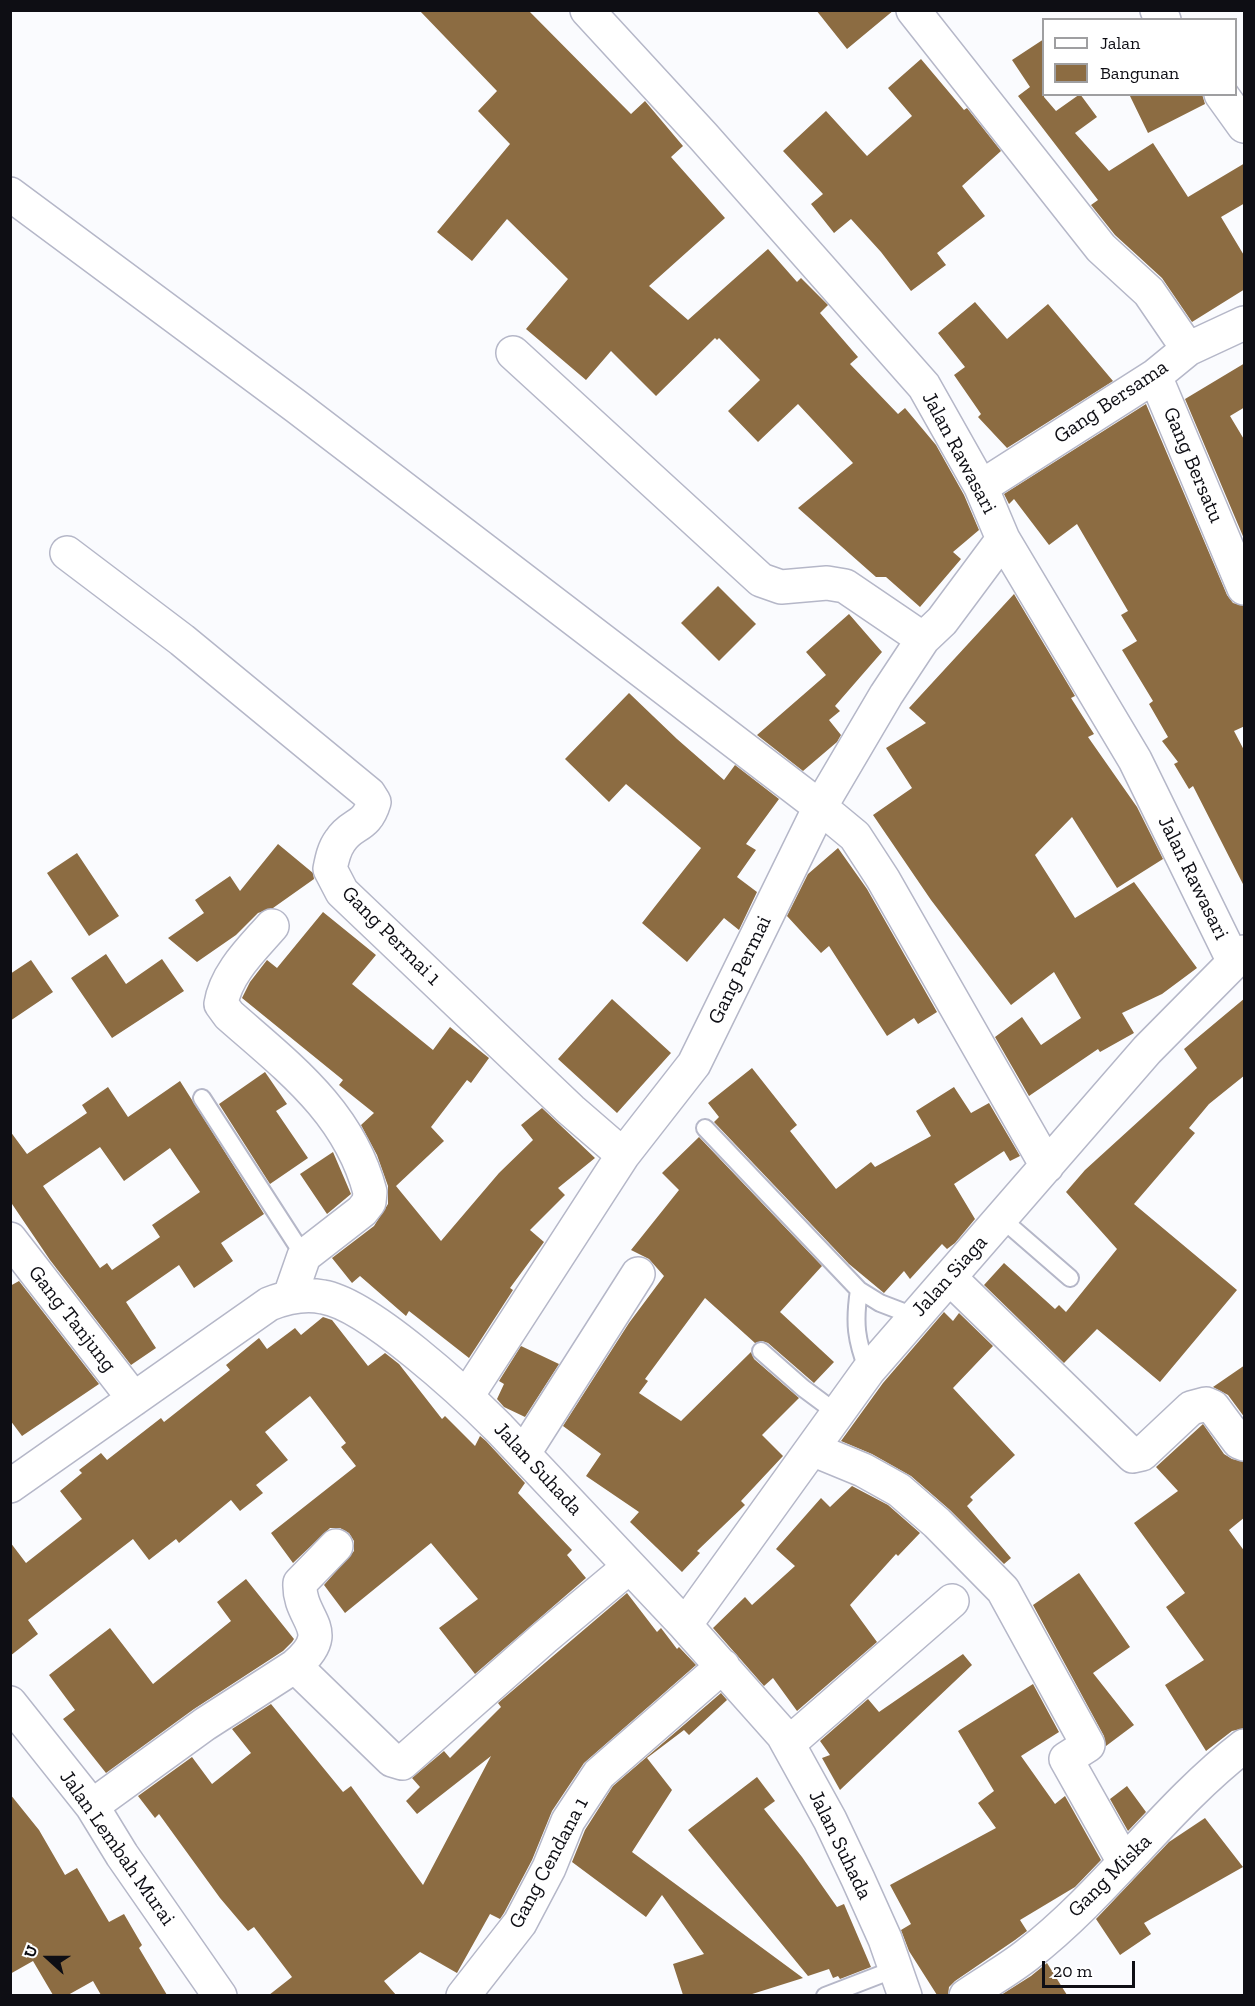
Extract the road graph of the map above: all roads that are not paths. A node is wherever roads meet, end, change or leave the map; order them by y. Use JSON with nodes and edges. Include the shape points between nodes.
{"nodes":[{"id":1,"x":587,"y":10,"type":"edge"},
{"id":2,"x":913,"y":10,"type":"edge"},
{"id":3,"x":1222,"y":96,"type":"edge"},
{"id":4,"x":1245,"y":126,"type":"edge"},
{"id":5,"x":10,"y":194,"type":"edge"},
{"id":6,"x":1245,"y":323,"type":"edge"},
{"id":7,"x":1188,"y":349,"type":"junction"},
{"id":8,"x":513,"y":353,"type":"dead end"},
{"id":9,"x":1155,"y":376,"type":"junction"},
{"id":10,"x":981,"y":487,"type":"junction"},
{"id":11,"x":1003,"y":539,"type":"junction"},
{"id":12,"x":67,"y":553,"type":"dead end"},
{"id":13,"x":1245,"y":588,"type":"edge"},
{"id":14,"x":922,"y":639,"type":"junction"},
{"id":15,"x":820,"y":807,"type":"junction"},
{"id":16,"x":272,"y":926,"type":"dead end"},
{"id":17,"x":1240,"y":957,"type":"edge"},
{"id":18,"x":202,"y":1098,"type":"dead end"},
{"id":19,"x":705,"y":1128,"type":"dead end"},
{"id":20,"x":623,"y":1155,"type":"junction"},
{"id":21,"x":1047,"y":1166,"type":"junction"},
{"id":22,"x":1002,"y":1219,"type":"junction"},
{"id":23,"x":13,"y":1247,"type":"edge"},
{"id":24,"x":304,"y":1256,"type":"junction"},
{"id":25,"x":638,"y":1274,"type":"dead end"},
{"id":26,"x":950,"y":1278,"type":"junction"},
{"id":27,"x":1070,"y":1278,"type":"dead end"},
{"id":28,"x":859,"y":1290,"type":"junction"},
{"id":29,"x":290,"y":1296,"type":"junction"},
{"id":30,"x":914,"y":1316,"type":"junction"},
{"id":31,"x":761,"y":1351,"type":"dead end"},
{"id":32,"x":868,"y":1371,"type":"junction"},
{"id":33,"x":467,"y":1396,"type":"junction"},
{"id":34,"x":134,"y":1399,"type":"junction"},
{"id":35,"x":838,"y":1414,"type":"junction"},
{"id":36,"x":1245,"y":1444,"type":"edge"},
{"id":37,"x":812,"y":1449,"type":"junction"},
{"id":38,"x":524,"y":1453,"type":"junction"},
{"id":39,"x":10,"y":1486,"type":"edge"},
{"id":40,"x":336,"y":1546,"type":"dead end"},
{"id":41,"x":629,"y":1567,"type":"junction"},
{"id":42,"x":952,"y":1601,"type":"dead end"},
{"id":43,"x":685,"y":1625,"type":"junction"},
{"id":44,"x":295,"y":1666,"type":"junction"},
{"id":45,"x":723,"y":1666,"type":"junction"},
{"id":46,"x":10,"y":1703,"type":"edge"},
{"id":47,"x":788,"y":1744,"type":"junction"},
{"id":48,"x":1245,"y":1746,"type":"edge"},
{"id":49,"x":92,"y":1806,"type":"junction"},
{"id":50,"x":1124,"y":1862,"type":"junction"},
{"id":51,"x":900,"y":1982,"type":"edge"},
{"id":52,"x":220,"y":1995,"type":"edge"},
{"id":53,"x":463,"y":1995,"type":"edge"},
{"id":54,"x":825,"y":1995,"type":"edge"},
{"id":55,"x":966,"y":1995,"type":"edge"}],
"edges":[{"from":1,"to":10,"type":"street","name":"Jalan Rawasari","via":[[924,386]]},
{"from":2,"to":7,"type":"street","via":[[1101,248],[1149,292]]},
{"from":3,"to":4,"type":"street"},
{"from":5,"to":15,"type":"street","via":[[297,407]]},
{"from":6,"to":7,"type":"street","name":"Gang Bersama"},
{"from":7,"to":9,"type":"street","name":"Gang Bersama"},
{"from":8,"to":14,"type":"street","via":[[761,580],[781,587],[845,586]]},
{"from":9,"to":10,"type":"street","name":"Gang Bersama"},
{"from":9,"to":13,"type":"street","name":"Gang Bersatu"},
{"from":10,"to":11,"type":"street","name":"Jalan Rawasari"},
{"from":11,"to":14,"type":"street","name":"Gang Permai","via":[[942,621]]},
{"from":11,"to":17,"type":"street","name":"Jalan Rawasari","via":[[1135,760]]},
{"from":12,"to":20,"type":"street","name":"Gang Permai 1","via":[[182,640],[369,794],[374,802],[370,817],[341,839],[330,869],[342,892]]},
{"from":14,"to":15,"type":"street","name":"Gang Permai"},
{"from":15,"to":20,"type":"street","name":"Gang Permai","via":[[694,1064]]},
{"from":15,"to":21,"type":"street","via":[[855,836],[883,879]]},
{"from":16,"to":24,"type":"street","via":[[230,976],[221,1004],[306,1083],[346,1131],[370,1192],[362,1211]]},
{"from":17,"to":21,"type":"street","name":"Jalan Siaga","via":[[1147,1050]]},
{"from":18,"to":24,"type":"lane"},
{"from":19,"to":28,"type":"lane"},
{"from":20,"to":33,"type":"street","name":"Gang Permai"},
{"from":21,"to":22,"type":"street","name":"Jalan Siaga"},
{"from":22,"to":26,"type":"street","name":"Jalan Siaga"},
{"from":22,"to":27,"type":"lane"},
{"from":23,"to":34,"type":"street","name":"Gang Tanjung"},
{"from":24,"to":29,"type":"street"},
{"from":25,"to":38,"type":"street"},
{"from":26,"to":30,"type":"street","name":"Jalan Siaga"},
{"from":26,"to":36,"type":"street","via":[[1133,1456],[1142,1455],[1191,1408],[1206,1404]]},
{"from":28,"to":30,"type":"lane"},
{"from":28,"to":32,"type":"lane","via":[[855,1320],[858,1347]]},
{"from":29,"to":33,"type":"street","name":"Jalan Suhada","via":[[324,1297],[359,1311]]},
{"from":29,"to":34,"type":"street","name":"Jalan Suhada","via":[[256,1312]]},
{"from":30,"to":32,"type":"street","name":"Jalan Siaga"},
{"from":31,"to":35,"type":"lane"},
{"from":32,"to":35,"type":"street","name":"Jalan Siaga"},
{"from":33,"to":38,"type":"street","name":"Jalan Suhada"},
{"from":34,"to":39,"type":"street","name":"Jalan Suhada"},
{"from":35,"to":37,"type":"street","name":"Jalan Siaga"},
{"from":37,"to":43,"type":"street","name":"Jalan Siaga"},
{"from":37,"to":50,"type":"street","via":[[899,1490],[1003,1590],[1088,1745],[1066,1759]]},
{"from":38,"to":41,"type":"street","name":"Jalan Suhada"},
{"from":40,"to":44,"type":"street","via":[[300,1582],[300,1596],[314,1625],[314,1638],[312,1652]]},
{"from":41,"to":43,"type":"street","name":"Jalan Suhada"},
{"from":41,"to":44,"type":"street","via":[[402,1764],[392,1760]]},
{"from":42,"to":47,"type":"street"},
{"from":43,"to":45,"type":"street","name":"Jalan Suhada"},
{"from":44,"to":49,"type":"street","via":[[205,1724]]},
{"from":45,"to":47,"type":"street","name":"Jalan Suhada"},
{"from":45,"to":53,"type":"street","name":"Gang Cendana 1","via":[[600,1774],[568,1821],[520,1923]]},
{"from":46,"to":49,"type":"street","name":"Jalan Lembah Murai"},
{"from":47,"to":51,"type":"street","name":"Jalan Suhada","via":[[830,1820],[885,1939]]},
{"from":48,"to":50,"type":"street","name":"Gang Miska","via":[[1213,1770]]},
{"from":49,"to":52,"type":"street","name":"Jalan Lembah Murai"},
{"from":50,"to":55,"type":"street","name":"Gang Miska","via":[[1027,1955]]},
{"from":51,"to":54,"type":"lane"}]}
